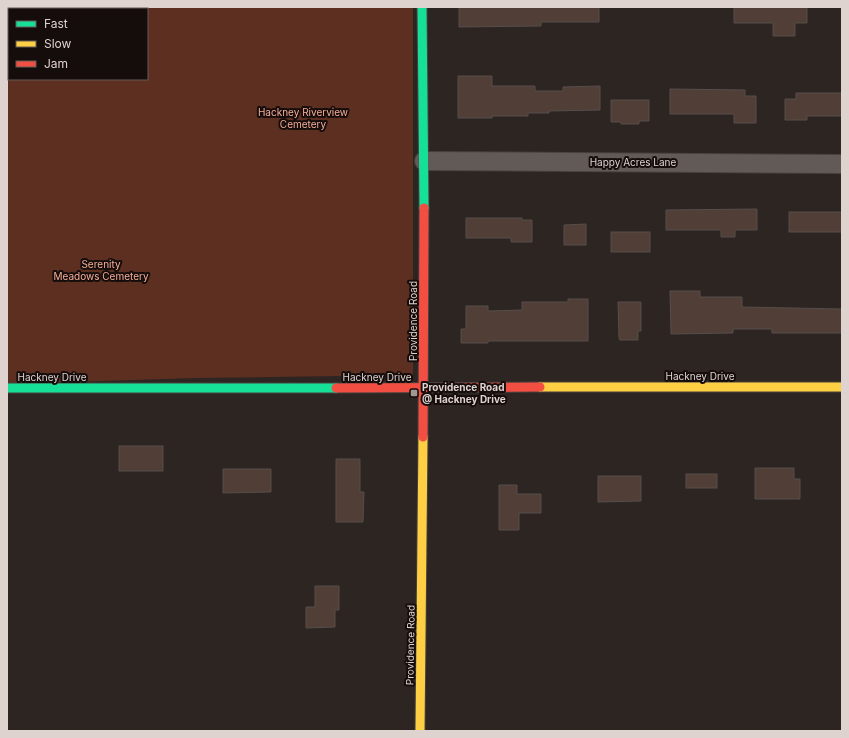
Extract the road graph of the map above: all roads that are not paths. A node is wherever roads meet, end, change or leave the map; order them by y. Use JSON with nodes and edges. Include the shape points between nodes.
{"nodes":[{"id":1,"x":422,"y":7,"type":"edge"},
{"id":2,"x":424,"y":161,"type":"junction"},
{"id":3,"x":842,"y":164,"type":"edge"},
{"id":4,"x":842,"y":386,"type":"edge"},
{"id":5,"x":7,"y":388,"type":"edge"},
{"id":6,"x":424,"y":388,"type":"junction"},
{"id":7,"x":420,"y":731,"type":"edge"}],
"edges":[{"from":1,"to":2,"type":"street","name":"Providence Road"},
{"from":2,"to":3,"type":"street","name":"Happy Acres Lane"},
{"from":2,"to":6,"type":"street","name":"Providence Road"},
{"from":4,"to":6,"type":"street","name":"Hackney Drive"},
{"from":5,"to":6,"type":"street","name":"Hackney Drive"},
{"from":6,"to":7,"type":"street","name":"Providence Road"}]}
